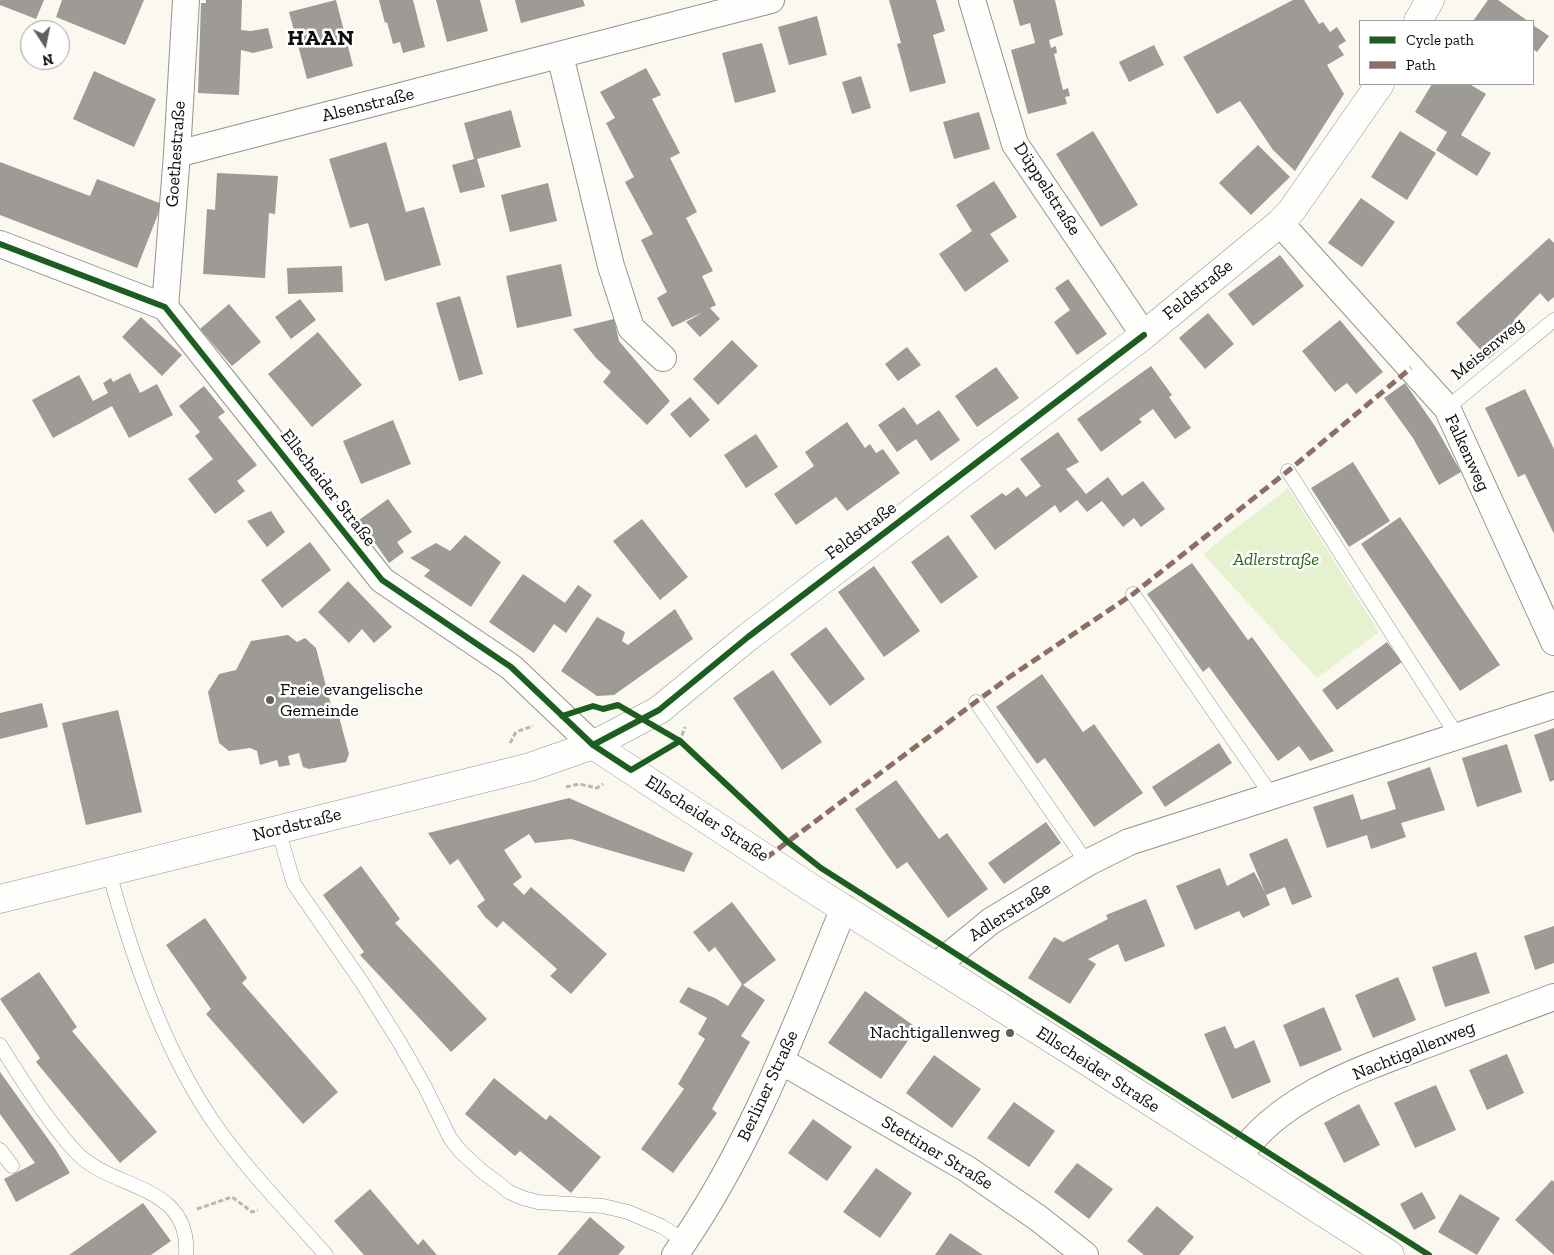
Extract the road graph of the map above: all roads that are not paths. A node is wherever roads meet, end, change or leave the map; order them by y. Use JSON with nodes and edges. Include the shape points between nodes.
{"nodes":[{"id":1,"x":186,"y":0,"type":"edge"},
{"id":2,"x":771,"y":0,"type":"edge"},
{"id":3,"x":972,"y":0,"type":"edge"},
{"id":4,"x":1430,"y":0,"type":"edge"},
{"id":5,"x":1419,"y":20,"type":"edge"},
{"id":6,"x":560,"y":55,"type":"junction"},
{"id":7,"x":1379,"y":85,"type":"edge"},
{"id":8,"x":177,"y":154,"type":"junction"},
{"id":9,"x":1280,"y":223,"type":"junction"},
{"id":10,"x":0,"y":244,"type":"edge"},
{"id":11,"x":165,"y":307,"type":"junction"},
{"id":12,"x":1554,"y":320,"type":"edge"},
{"id":13,"x":1144,"y":335,"type":"junction"},
{"id":14,"x":663,"y":358,"type":"dead end"},
{"id":15,"x":1447,"y":408,"type":"junction"},
{"id":16,"x":1288,"y":471,"type":"dead end"},
{"id":17,"x":1133,"y":594,"type":"dead end"},
{"id":18,"x":1554,"y":642,"type":"edge"},
{"id":19,"x":976,"y":702,"type":"dead end"},
{"id":20,"x":1554,"y":705,"type":"edge"},
{"id":21,"x":1458,"y":737,"type":"junction"},
{"id":22,"x":594,"y":745,"type":"junction"},
{"id":23,"x":1272,"y":796,"type":"junction"},
{"id":24,"x":278,"y":829,"type":"junction"},
{"id":25,"x":1087,"y":863,"type":"junction"},
{"id":26,"x":109,"y":872,"type":"junction"},
{"id":27,"x":0,"y":899,"type":"edge"},
{"id":28,"x":844,"y":908,"type":"junction"},
{"id":29,"x":936,"y":966,"type":"junction"},
{"id":30,"x":1554,"y":997,"type":"edge"},
{"id":31,"x":0,"y":1045,"type":"edge"},
{"id":32,"x":781,"y":1062,"type":"junction"},
{"id":33,"x":0,"y":1150,"type":"edge"},
{"id":34,"x":1238,"y":1158,"type":"junction"},
{"id":35,"x":12,"y":1166,"type":"dead end"},
{"id":36,"x":680,"y":1248,"type":"edge"},
{"id":37,"x":186,"y":1255,"type":"edge"},
{"id":38,"x":326,"y":1255,"type":"edge"},
{"id":39,"x":1085,"y":1255,"type":"edge"},
{"id":40,"x":1390,"y":1255,"type":"edge"}],
"edges":[{"from":1,"to":8,"type":"street","name":"Goethestraße"},
{"from":2,"to":6,"type":"street","name":"Alsenstraße"},
{"from":3,"to":13,"type":"street","name":"Düppelstraße","via":[[1016,144]]},
{"from":4,"to":5,"type":"street"},
{"from":6,"to":8,"type":"street","name":"Alsenstraße"},
{"from":6,"to":14,"type":"street","via":[[610,266],[631,328]]},
{"from":7,"to":9,"type":"street","name":"Feldstraße"},
{"from":8,"to":11,"type":"street","name":"Goethestraße"},
{"from":9,"to":13,"type":"street","name":"Feldstraße"},
{"from":9,"to":15,"type":"street","name":"Falkenweg"},
{"from":10,"to":11,"type":"street"},
{"from":11,"to":22,"type":"street","name":"Ellscheider Straße","via":[[382,580],[512,667]]},
{"from":12,"to":15,"type":"lane","name":"Meisenweg"},
{"from":13,"to":22,"type":"street","name":"Feldstraße","via":[[658,710]]},
{"from":15,"to":18,"type":"street","name":"Falkenweg"},
{"from":16,"to":21,"type":"lane"},
{"from":17,"to":23,"type":"lane"},
{"from":19,"to":25,"type":"lane"},
{"from":20,"to":21,"type":"street","name":"Adlerstraße"},
{"from":21,"to":23,"type":"street","name":"Adlerstraße"},
{"from":22,"to":24,"type":"street","name":"Nordstraße","via":[[530,767]]},
{"from":22,"to":28,"type":"street","name":"Ellscheider Straße"},
{"from":23,"to":25,"type":"street","name":"Adlerstraße","via":[[1129,842]]},
{"from":24,"to":26,"type":"street","name":"Nordstraße"},
{"from":24,"to":36,"type":"lane","via":[[294,884],[363,984],[460,1151],[509,1192],[538,1202],[603,1206],[628,1212],[660,1226]]},
{"from":25,"to":29,"type":"street","name":"Adlerstraße","via":[[991,921]]},
{"from":26,"to":27,"type":"street","name":"Nordstraße"},
{"from":26,"to":38,"type":"lane","via":[[146,990],[193,1088],[219,1130]]},
{"from":28,"to":29,"type":"street","name":"Ellscheider Straße"},
{"from":28,"to":32,"type":"street","name":"Berliner Straße"},
{"from":29,"to":34,"type":"street","name":"Ellscheider Straße"},
{"from":30,"to":34,"type":"street","name":"Nachtigallenweg","via":[[1376,1064],[1304,1098],[1271,1121]]},
{"from":31,"to":37,"type":"lane","via":[[50,1121],[75,1151],[91,1164],[146,1189],[170,1206],[185,1230]]},
{"from":32,"to":36,"type":"street","name":"Berliner Straße","via":[[721,1184]]},
{"from":32,"to":39,"type":"street","name":"Stettiner Straße","via":[[967,1169]]},
{"from":33,"to":35,"type":"lane"},
{"from":34,"to":40,"type":"street","name":"Ellscheider Straße"}]}
